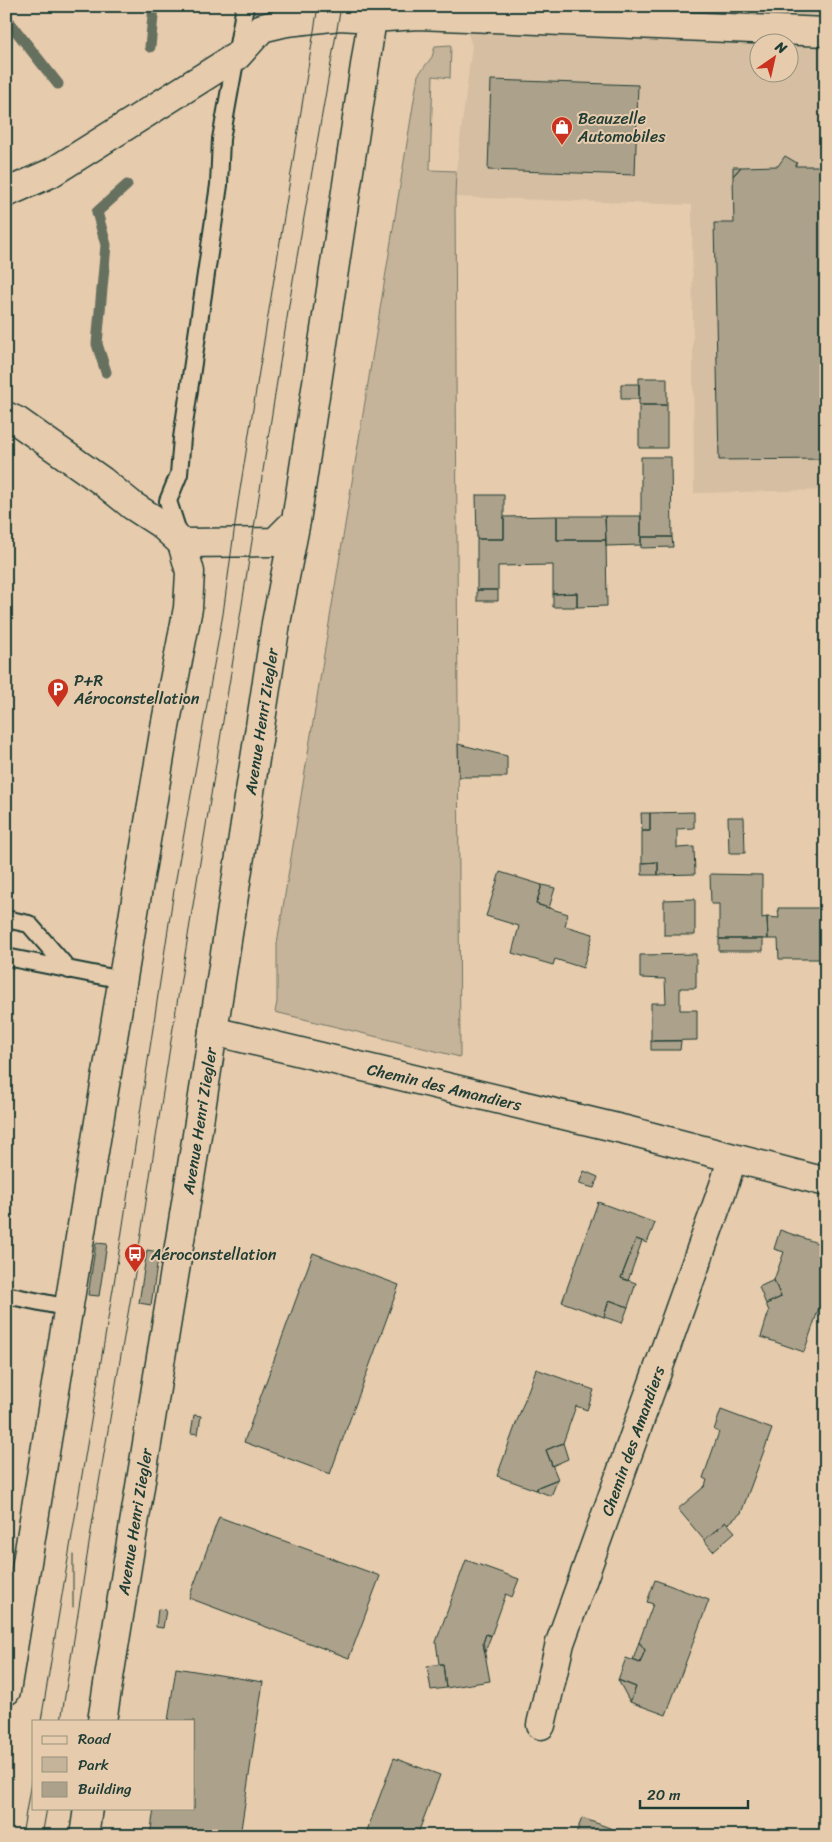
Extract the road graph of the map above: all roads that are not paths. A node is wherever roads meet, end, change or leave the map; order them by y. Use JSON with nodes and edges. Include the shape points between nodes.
{"nodes":[{"id":1,"x":244,"y":6,"type":"edge"},
{"id":2,"x":373,"y":12,"type":"edge"},
{"id":3,"x":826,"y":32,"type":"edge"},
{"id":4,"x":237,"y":56,"type":"junction"},
{"id":5,"x":6,"y":193,"type":"edge"},
{"id":6,"x":6,"y":416,"type":"edge"},
{"id":7,"x":296,"y":521,"type":"junction"},
{"id":8,"x":182,"y":543,"type":"junction"},
{"id":9,"x":6,"y":919,"type":"edge"},
{"id":10,"x":6,"y":958,"type":"edge"},
{"id":11,"x":69,"y":970,"type":"junction"},
{"id":12,"x":123,"y":980,"type":"junction"},
{"id":13,"x":213,"y":1031,"type":"junction"},
{"id":14,"x":732,"y":1159,"type":"junction"},
{"id":15,"x":826,"y":1182,"type":"edge"},
{"id":16,"x":6,"y":1295,"type":"edge"},
{"id":17,"x":69,"y":1308,"type":"junction"},
{"id":18,"x":6,"y":1691,"type":"edge"},
{"id":19,"x":102,"y":1720,"type":"edge"},
{"id":20,"x":541,"y":1724,"type":"dead end"},
{"id":21,"x":88,"y":1810,"type":"edge"},
{"id":22,"x":84,"y":1836,"type":"edge"}],
"edges":[{"from":1,"to":4,"type":"lane"},
{"from":2,"to":3,"type":"street"},
{"from":2,"to":4,"type":"street","via":[[262,28]]},
{"from":2,"to":7,"type":"street","name":"Avenue Henri Ziegler"},
{"from":4,"to":5,"type":"street","via":[[50,172]]},
{"from":4,"to":8,"type":"lane","via":[[222,139],[219,185],[179,474],[168,501]]},
{"from":6,"to":8,"type":"street","via":[[102,481]]},
{"from":7,"to":8,"type":"street","via":[[275,542]]},
{"from":7,"to":13,"type":"street","name":"Avenue Henri Ziegler","via":[[276,623]]},
{"from":8,"to":12,"type":"street","via":[[190,572],[188,608]]},
{"from":9,"to":11,"type":"lane","via":[[29,924]]},
{"from":10,"to":11,"type":"lane"},
{"from":11,"to":12,"type":"lane"},
{"from":12,"to":17,"type":"street"},
{"from":13,"to":14,"type":"street","name":"Chemin des Amandiers","via":[[626,1130]]},
{"from":13,"to":19,"type":"street","name":"Avenue Henri Ziegler"},
{"from":14,"to":15,"type":"street","name":"Chemin des Amandiers"},
{"from":14,"to":20,"type":"street","name":"Chemin des Amandiers","via":[[560,1643]]},
{"from":16,"to":17,"type":"lane"},
{"from":17,"to":18,"type":"street"},
{"from":21,"to":22,"type":"street"}]}
